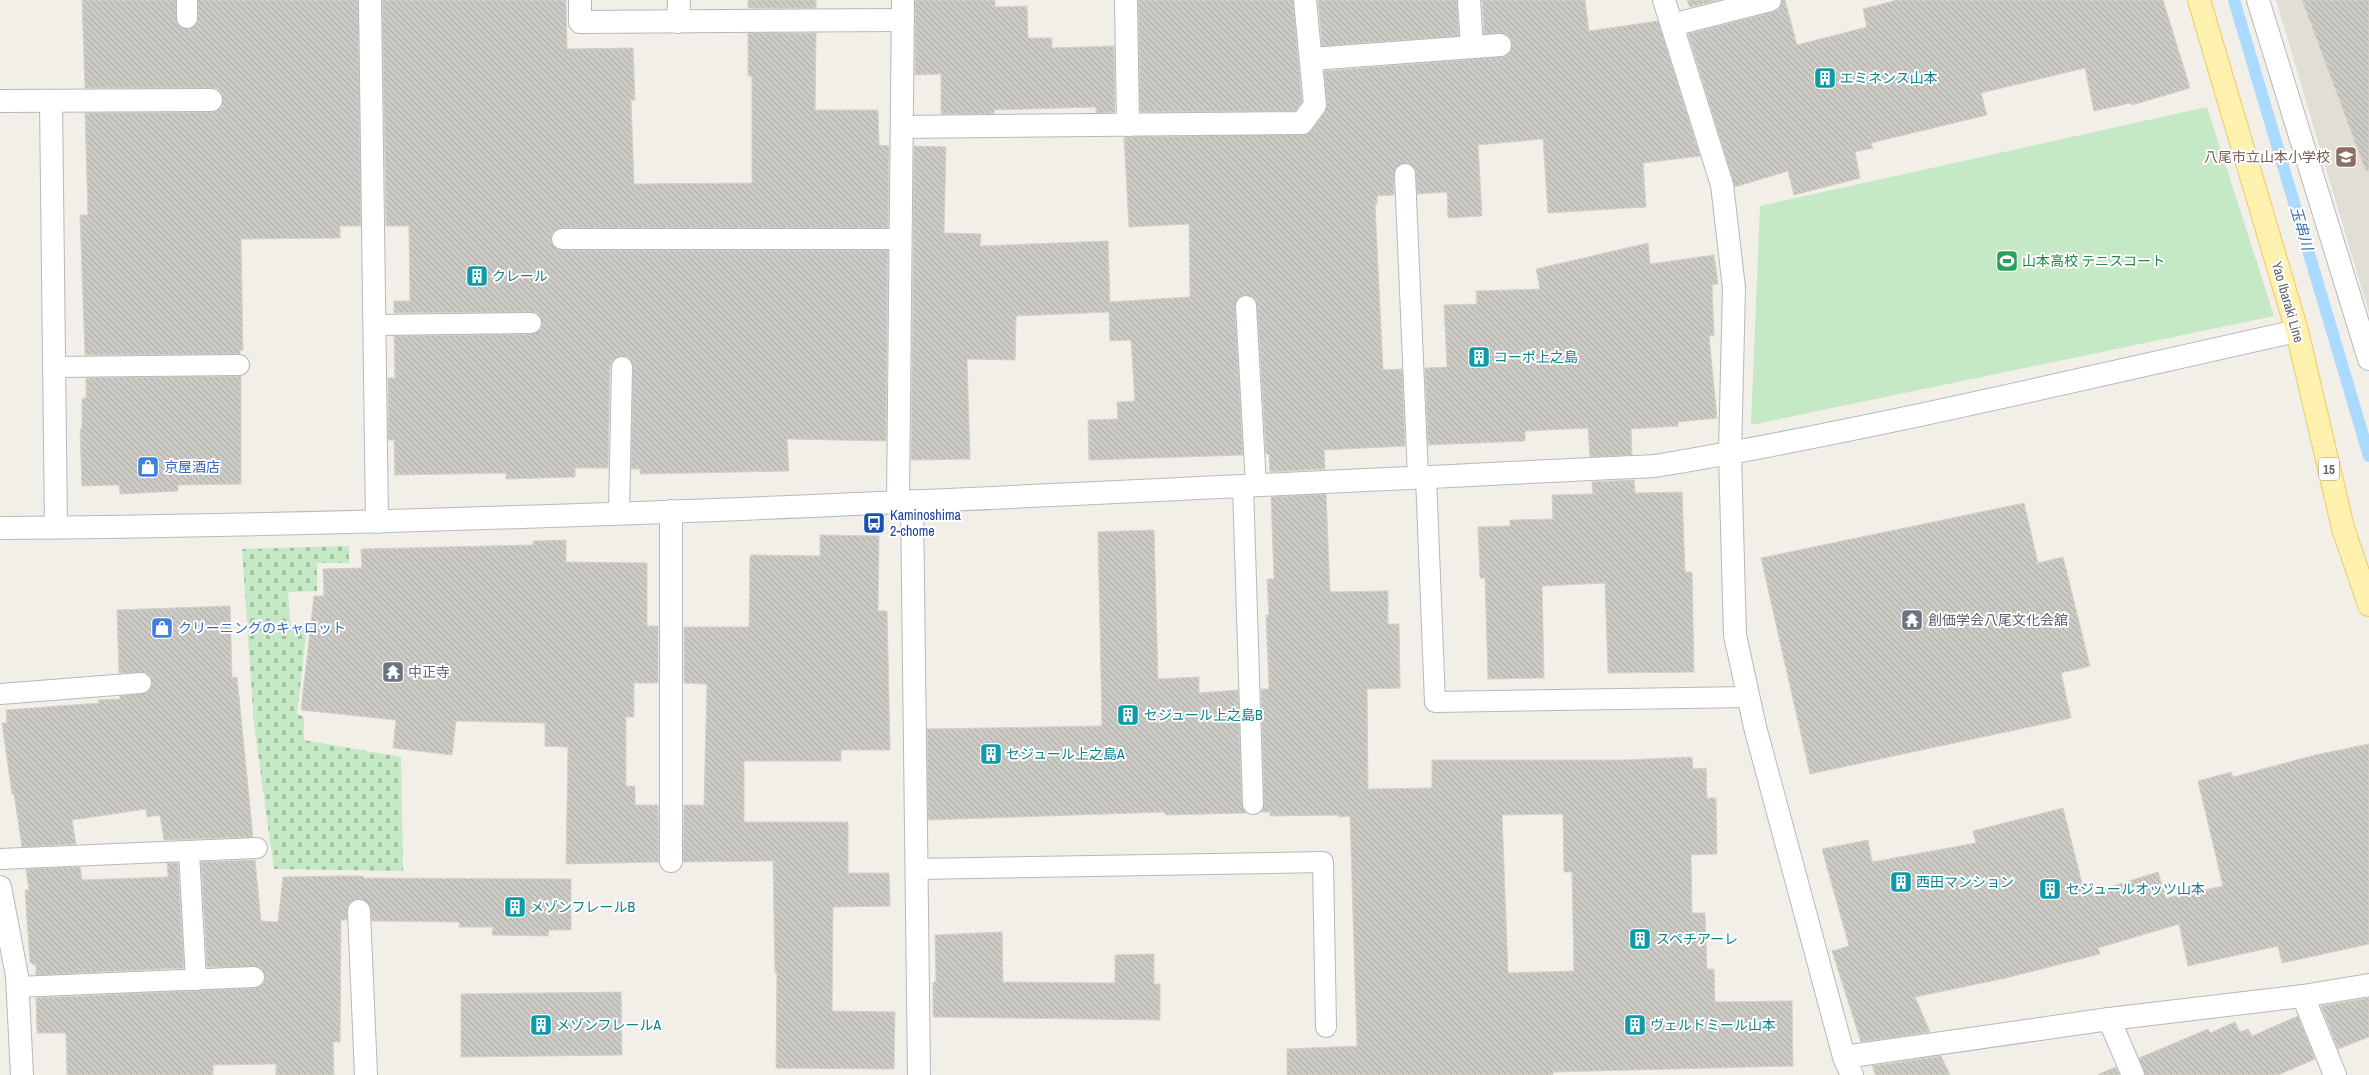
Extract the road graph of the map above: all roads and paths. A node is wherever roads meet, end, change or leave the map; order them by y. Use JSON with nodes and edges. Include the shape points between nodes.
{"nodes":[{"id":1,"x":370,"y":0,"type":"edge"},
{"id":2,"x":580,"y":0,"type":"edge"},
{"id":3,"x":678,"y":0,"type":"edge"},
{"id":4,"x":1126,"y":0,"type":"edge"},
{"id":5,"x":1305,"y":0,"type":"edge"},
{"id":6,"x":1469,"y":0,"type":"edge"},
{"id":7,"x":1664,"y":0,"type":"edge"},
{"id":8,"x":1770,"y":0,"type":"edge"},
{"id":9,"x":2200,"y":0,"type":"edge"},
{"id":10,"x":2258,"y":0,"type":"edge"},
{"id":11,"x":903,"y":10,"type":"edge"},
{"id":12,"x":678,"y":22,"type":"junction"},
{"id":13,"x":1672,"y":25,"type":"junction"},
{"id":14,"x":1500,"y":45,"type":"dead end"},
{"id":15,"x":1472,"y":47,"type":"junction"},
{"id":16,"x":1312,"y":59,"type":"junction"},
{"id":17,"x":211,"y":100,"type":"dead end"},
{"id":18,"x":0,"y":101,"type":"edge"},
{"id":19,"x":51,"y":101,"type":"junction"},
{"id":20,"x":1128,"y":125,"type":"junction"},
{"id":21,"x":902,"y":127,"type":"junction"},
{"id":22,"x":1405,"y":174,"type":"dead end"},
{"id":23,"x":901,"y":239,"type":"junction"},
{"id":24,"x":562,"y":240,"type":"dead end"},
{"id":25,"x":1246,"y":306,"type":"dead end"},
{"id":26,"x":531,"y":323,"type":"dead end"},
{"id":27,"x":374,"y":325,"type":"junction"},
{"id":28,"x":2297,"y":331,"type":"junction"},
{"id":29,"x":2369,"y":359,"type":"edge"},
{"id":30,"x":239,"y":366,"type":"dead end"},
{"id":31,"x":54,"y":367,"type":"junction"},
{"id":32,"x":622,"y":367,"type":"dead end"},
{"id":33,"x":1730,"y":453,"type":"junction"},
{"id":34,"x":1422,"y":477,"type":"junction"},
{"id":35,"x":1250,"y":485,"type":"junction"},
{"id":36,"x":905,"y":502,"type":"junction"},
{"id":37,"x":671,"y":511,"type":"junction"},
{"id":38,"x":619,"y":513,"type":"junction"},
{"id":39,"x":376,"y":522,"type":"junction"},
{"id":40,"x":56,"y":527,"type":"junction"},
{"id":41,"x":0,"y":528,"type":"edge"},
{"id":42,"x":2369,"y":605,"type":"edge"},
{"id":43,"x":141,"y":683,"type":"dead end"},
{"id":44,"x":0,"y":694,"type":"edge"},
{"id":45,"x":1749,"y":697,"type":"junction"},
{"id":46,"x":1253,"y":804,"type":"dead end"},
{"id":47,"x":257,"y":848,"type":"dead end"},
{"id":48,"x":189,"y":852,"type":"junction"},
{"id":49,"x":0,"y":859,"type":"edge"},
{"id":50,"x":671,"y":861,"type":"dead end"},
{"id":51,"x":916,"y":869,"type":"junction"},
{"id":52,"x":0,"y":887,"type":"edge"},
{"id":53,"x":359,"y":911,"type":"dead end"},
{"id":54,"x":254,"y":977,"type":"dead end"},
{"id":55,"x":196,"y":980,"type":"junction"},
{"id":56,"x":2369,"y":985,"type":"edge"},
{"id":57,"x":17,"y":987,"type":"junction"},
{"id":58,"x":2303,"y":996,"type":"junction"},
{"id":59,"x":2109,"y":1019,"type":"junction"},
{"id":60,"x":1326,"y":1027,"type":"dead end"},
{"id":61,"x":1848,"y":1066,"type":"edge"},
{"id":62,"x":22,"y":1075,"type":"edge"},
{"id":63,"x":366,"y":1075,"type":"edge"},
{"id":64,"x":919,"y":1075,"type":"edge"},
{"id":65,"x":2133,"y":1075,"type":"edge"},
{"id":66,"x":2335,"y":1075,"type":"edge"}],
"edges":[{"from":1,"to":27,"type":"street"},
{"from":2,"to":12,"type":"street","via":[[580,22]]},
{"from":3,"to":12,"type":"street"},
{"from":4,"to":20,"type":"street"},
{"from":5,"to":16,"type":"street"},
{"from":6,"to":15,"type":"street"},
{"from":7,"to":13,"type":"street"},
{"from":8,"to":13,"type":"street"},
{"from":9,"to":28,"type":"main road","name":"Yao Ibaraki Line","number":"15"},
{"from":10,"to":29,"type":"street"},
{"from":11,"to":12,"type":"street"},
{"from":11,"to":21,"type":"street"},
{"from":13,"to":33,"type":"street","via":[[1722,185],[1734,288]]},
{"from":14,"to":15,"type":"street"},
{"from":15,"to":16,"type":"street"},
{"from":16,"to":20,"type":"street","via":[[1315,105],[1302,123]]},
{"from":17,"to":19,"type":"street"},
{"from":18,"to":19,"type":"street"},
{"from":19,"to":31,"type":"street"},
{"from":20,"to":21,"type":"street"},
{"from":21,"to":23,"type":"street"},
{"from":22,"to":34,"type":"lane"},
{"from":23,"to":24,"type":"lane"},
{"from":23,"to":36,"type":"street"},
{"from":25,"to":35,"type":"lane"},
{"from":26,"to":27,"type":"lane"},
{"from":27,"to":39,"type":"street"},
{"from":28,"to":33,"type":"street"},
{"from":28,"to":42,"type":"main road","name":"Yao Ibaraki Line","number":"15","via":[[2343,528]]},
{"from":30,"to":31,"type":"lane"},
{"from":31,"to":40,"type":"street"},
{"from":32,"to":38,"type":"lane"},
{"from":33,"to":34,"type":"street","via":[[1655,466]]},
{"from":33,"to":45,"type":"street","via":[[1735,635]]},
{"from":34,"to":35,"type":"street"},
{"from":34,"to":45,"type":"lane","via":[[1435,702]]},
{"from":35,"to":36,"type":"street"},
{"from":35,"to":46,"type":"lane"},
{"from":36,"to":37,"type":"street"},
{"from":36,"to":51,"type":"street"},
{"from":37,"to":38,"type":"street"},
{"from":37,"to":50,"type":"street"},
{"from":38,"to":39,"type":"street"},
{"from":39,"to":40,"type":"street"},
{"from":40,"to":41,"type":"street"},
{"from":43,"to":44,"type":"lane"},
{"from":45,"to":61,"type":"street"},
{"from":47,"to":48,"type":"lane"},
{"from":48,"to":49,"type":"lane"},
{"from":48,"to":55,"type":"lane"},
{"from":51,"to":60,"type":"lane","via":[[1323,862]]},
{"from":51,"to":64,"type":"street"},
{"from":52,"to":57,"type":"street"},
{"from":53,"to":63,"type":"street"},
{"from":54,"to":55,"type":"lane"},
{"from":55,"to":57,"type":"lane"},
{"from":56,"to":58,"type":"street"},
{"from":57,"to":62,"type":"street"},
{"from":58,"to":59,"type":"street"},
{"from":58,"to":66,"type":"street"},
{"from":59,"to":61,"type":"street"},
{"from":59,"to":65,"type":"street"}]}
